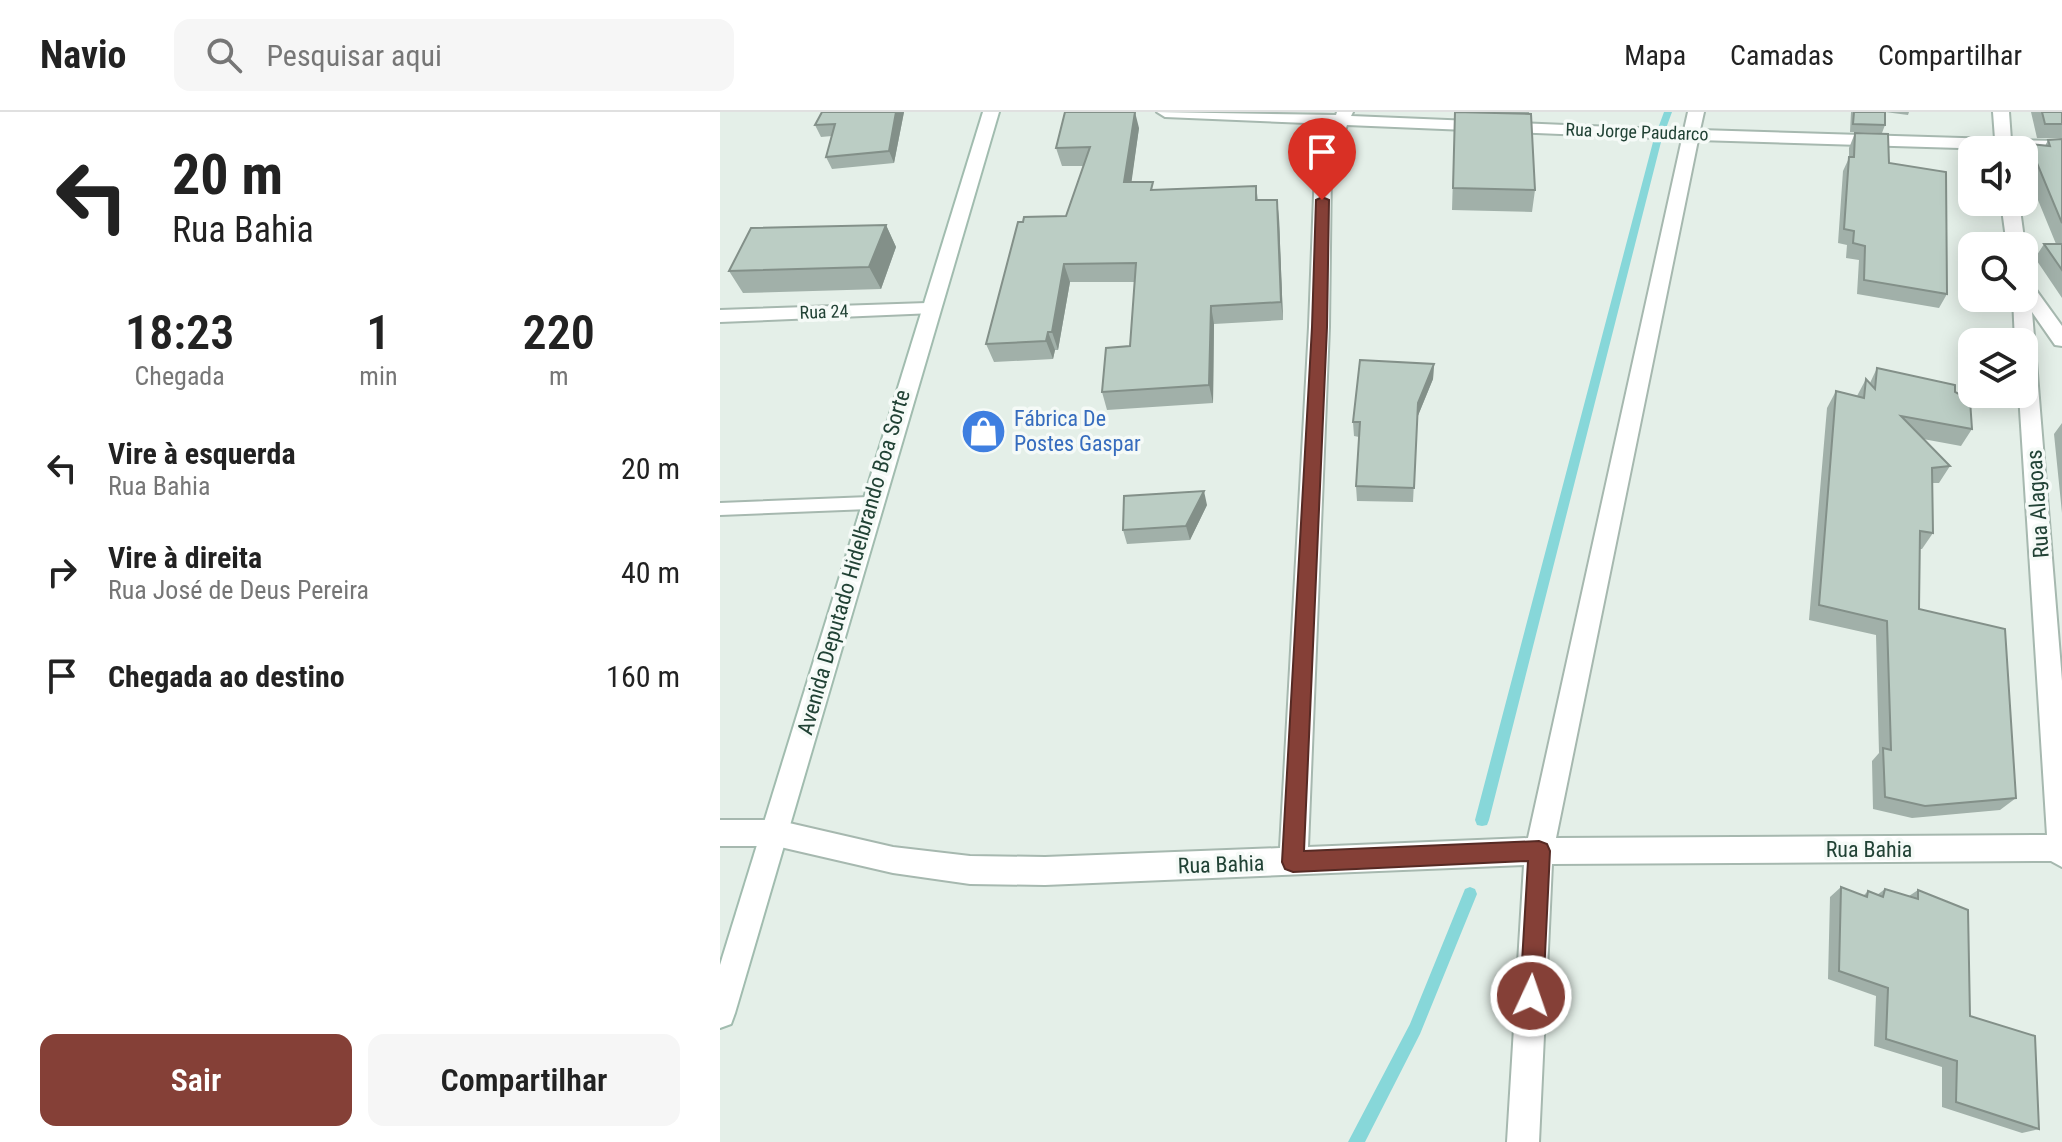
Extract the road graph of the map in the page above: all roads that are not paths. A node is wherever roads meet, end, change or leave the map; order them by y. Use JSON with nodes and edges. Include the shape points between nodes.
{"nodes":[{"id":1,"x":991,"y":112,"type":"edge"},
{"id":2,"x":1165,"y":112,"type":"edge"},
{"id":3,"x":1696,"y":112,"type":"edge"},
{"id":4,"x":2001,"y":112,"type":"edge"},
{"id":5,"x":1343,"y":116,"type":"edge"},
{"id":6,"x":1685,"y":134,"type":"junction"},
{"id":7,"x":2002,"y":136,"type":"edge"},
{"id":8,"x":1958,"y":145,"type":"edge"},
{"id":9,"x":2038,"y":146,"type":"edge"},
{"id":10,"x":2062,"y":146,"type":"edge"},
{"id":11,"x":2038,"y":307,"type":"edge"},
{"id":12,"x":927,"y":309,"type":"junction"},
{"id":13,"x":2023,"y":312,"type":"edge"},
{"id":14,"x":720,"y":316,"type":"edge"},
{"id":15,"x":2062,"y":340,"type":"edge"},
{"id":16,"x":869,"y":503,"type":"junction"},
{"id":17,"x":720,"y":509,"type":"edge"},
{"id":18,"x":720,"y":833,"type":"edge"},
{"id":19,"x":776,"y":833,"type":"junction"},
{"id":20,"x":2062,"y":850,"type":"edge"},
{"id":21,"x":1539,"y":851,"type":"junction"},
{"id":22,"x":1293,"y":862,"type":"junction"},
{"id":23,"x":720,"y":1013,"type":"edge"},
{"id":24,"x":1523,"y":1142,"type":"edge"}],
"edges":[{"from":1,"to":12,"type":"street","name":"Avenida Deputado Hidelbrando Boa Sorte"},
{"from":2,"to":5,"type":"street","name":"Rua Jorge Paudarco"},
{"from":3,"to":6,"type":"street"},
{"from":4,"to":7,"type":"street"},
{"from":5,"to":6,"type":"street","name":"Rua Jorge Paudarco"},
{"from":5,"to":22,"type":"street","via":[[1323,169]]},
{"from":6,"to":8,"type":"street","name":"Rua Jorge Paudarco"},
{"from":6,"to":21,"type":"street"},
{"from":9,"to":10,"type":"street","name":"Rua Jorge Paudarco"},
{"from":11,"to":15,"type":"street"},
{"from":12,"to":14,"type":"street","name":"Rua 24"},
{"from":12,"to":16,"type":"street","name":"Avenida Deputado Hidelbrando Boa Sorte"},
{"from":13,"to":20,"type":"street","name":"Rua Alagoas"},
{"from":16,"to":17,"type":"lane"},
{"from":16,"to":19,"type":"street","name":"Avenida Deputado Hidelbrando Boa Sorte"},
{"from":18,"to":19,"type":"street","name":"Rua Bahia"},
{"from":19,"to":22,"type":"street","name":"Rua Bahia","via":[[893,860],[970,870]]},
{"from":19,"to":23,"type":"street","name":"Avenida Deputado Hidelbrando Boa Sorte"},
{"from":20,"to":21,"type":"street","name":"Rua Bahia"},
{"from":21,"to":22,"type":"street","name":"Rua Bahia"},
{"from":21,"to":24,"type":"street"}]}
